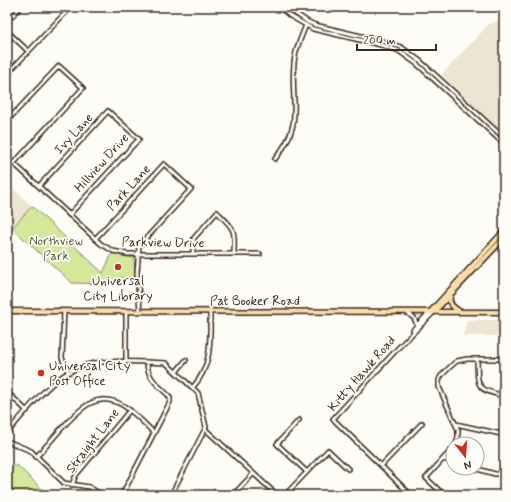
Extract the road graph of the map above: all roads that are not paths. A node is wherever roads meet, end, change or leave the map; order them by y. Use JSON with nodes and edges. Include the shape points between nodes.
{"nodes":[{"id":1,"x":21,"y":7,"type":"edge"},
{"id":2,"x":71,"y":7,"type":"edge"},
{"id":3,"x":280,"y":7,"type":"edge"},
{"id":4,"x":286,"y":7,"type":"edge"},
{"id":5,"x":7,"y":21,"type":"edge"},
{"id":6,"x":308,"y":22,"type":"junction"},
{"id":7,"x":306,"y":26,"type":"junction"},
{"id":8,"x":7,"y":31,"type":"edge"},
{"id":9,"x":353,"y":34,"type":"junction"},
{"id":10,"x":352,"y":38,"type":"junction"},
{"id":11,"x":382,"y":41,"type":"junction"},
{"id":12,"x":381,"y":45,"type":"junction"},
{"id":13,"x":28,"y":51,"type":"junction"},
{"id":14,"x":425,"y":65,"type":"junction"},
{"id":15,"x":422,"y":68,"type":"junction"},
{"id":16,"x":7,"y":74,"type":"edge"},
{"id":17,"x":460,"y":97,"type":"junction"},
{"id":18,"x":456,"y":101,"type":"junction"},
{"id":19,"x":476,"y":112,"type":"junction"},
{"id":20,"x":472,"y":115,"type":"junction"},
{"id":21,"x":7,"y":121,"type":"edge"},
{"id":22,"x":124,"y":126,"type":"joint"},
{"id":23,"x":499,"y":134,"type":"junction"},
{"id":24,"x":496,"y":137,"type":"junction"},
{"id":25,"x":504,"y":138,"type":"edge"},
{"id":26,"x":504,"y":144,"type":"edge"},
{"id":27,"x":7,"y":157,"type":"edge"},
{"id":28,"x":275,"y":159,"type":"dead end"},
{"id":29,"x":14,"y":163,"type":"junction"},
{"id":30,"x":39,"y":186,"type":"junction"},
{"id":31,"x":69,"y":215,"type":"junction"},
{"id":32,"x":504,"y":231,"type":"edge"},
{"id":33,"x":504,"y":238,"type":"edge"},
{"id":34,"x":95,"y":239,"type":"junction"},
{"id":35,"x":494,"y":245,"type":"junction"},
{"id":36,"x":137,"y":254,"type":"junction"},
{"id":37,"x":193,"y":254,"type":"junction"},
{"id":38,"x":234,"y":254,"type":"junction"},
{"id":39,"x":260,"y":254,"type":"dead end"},
{"id":40,"x":468,"y":273,"type":"junction"},
{"id":41,"x":450,"y":296,"type":"junction"},
{"id":42,"x":7,"y":311,"type":"edge"},
{"id":43,"x":64,"y":311,"type":"junction"},
{"id":44,"x":126,"y":311,"type":"junction"},
{"id":45,"x":140,"y":311,"type":"junction"},
{"id":46,"x":210,"y":311,"type":"junction"},
{"id":47,"x":405,"y":311,"type":"junction"},
{"id":48,"x":433,"y":311,"type":"junction"},
{"id":49,"x":460,"y":311,"type":"junction"},
{"id":50,"x":504,"y":312,"type":"edge"},
{"id":51,"x":417,"y":325,"type":"junction"},
{"id":52,"x":411,"y":334,"type":"junction"},
{"id":53,"x":477,"y":359,"type":"junction"},
{"id":54,"x":504,"y":359,"type":"edge"},
{"id":55,"x":186,"y":360,"type":"dead end"},
{"id":56,"x":126,"y":362,"type":"junction"},
{"id":57,"x":147,"y":362,"type":"junction"},
{"id":58,"x":68,"y":372,"type":"junction"},
{"id":59,"x":176,"y":372,"type":"junction"},
{"id":60,"x":193,"y":387,"type":"junction"},
{"id":61,"x":7,"y":392,"type":"edge"},
{"id":62,"x":504,"y":396,"type":"edge"},
{"id":63,"x":130,"y":410,"type":"junction"},
{"id":64,"x":27,"y":411,"type":"junction"},
{"id":65,"x":299,"y":420,"type":"dead end"},
{"id":66,"x":422,"y":423,"type":"dead end"},
{"id":67,"x":456,"y":424,"type":"junction"},
{"id":68,"x":205,"y":429,"type":"junction"},
{"id":69,"x":7,"y":433,"type":"edge"},
{"id":70,"x":154,"y":433,"type":"junction"},
{"id":71,"x":501,"y":434,"type":"dead end"},
{"id":72,"x":458,"y":436,"type":"edge"},
{"id":73,"x":7,"y":441,"type":"edge"},
{"id":74,"x":36,"y":457,"type":"junction"},
{"id":75,"x":443,"y":459,"type":"edge"},
{"id":76,"x":381,"y":466,"type":"junction"},
{"id":77,"x":348,"y":469,"type":"dead end"},
{"id":78,"x":485,"y":471,"type":"edge"},
{"id":79,"x":307,"y":472,"type":"junction"},
{"id":80,"x":253,"y":474,"type":"junction"},
{"id":81,"x":504,"y":474,"type":"edge"},
{"id":82,"x":72,"y":485,"type":"junction"},
{"id":83,"x":215,"y":492,"type":"dead end"},
{"id":84,"x":102,"y":495,"type":"edge"},
{"id":85,"x":122,"y":495,"type":"edge"},
{"id":86,"x":171,"y":495,"type":"edge"},
{"id":87,"x":218,"y":495,"type":"edge"},
{"id":88,"x":233,"y":495,"type":"edge"},
{"id":89,"x":278,"y":495,"type":"edge"},
{"id":90,"x":285,"y":495,"type":"edge"},
{"id":91,"x":411,"y":495,"type":"edge"},
{"id":92,"x":444,"y":495,"type":"edge"}],
"edges":[{"from":1,"to":5,"type":"street"},
{"from":2,"to":13,"type":"street"},
{"from":3,"to":7,"type":"street"},
{"from":4,"to":6,"type":"street"},
{"from":6,"to":7,"type":"street"},
{"from":6,"to":9,"type":"street"},
{"from":7,"to":10,"type":"street"},
{"from":7,"to":28,"type":"street","via":[[297,47],[294,63],[293,129]]},
{"from":8,"to":13,"type":"street"},
{"from":9,"to":10,"type":"street"},
{"from":9,"to":11,"type":"street"},
{"from":10,"to":12,"type":"street"},
{"from":11,"to":12,"type":"street"},
{"from":11,"to":14,"type":"street","via":[[401,47]]},
{"from":12,"to":15,"type":"street","via":[[399,51]]},
{"from":13,"to":16,"type":"street"},
{"from":14,"to":15,"type":"street"},
{"from":14,"to":17,"type":"street"},
{"from":15,"to":18,"type":"street"},
{"from":17,"to":18,"type":"street"},
{"from":17,"to":19,"type":"street"},
{"from":18,"to":20,"type":"street"},
{"from":19,"to":20,"type":"street"},
{"from":19,"to":23,"type":"street"},
{"from":20,"to":24,"type":"street"},
{"from":21,"to":29,"type":"street","via":[[59,66],[83,88]]},
{"from":22,"to":30,"type":"street","name":"Ivy Lane","via":[[108,111]]},
{"from":22,"to":31,"type":"street","name":"Hillview Drive","via":[[139,140]]},
{"from":23,"to":24,"type":"street"},
{"from":23,"to":25,"type":"street"},
{"from":24,"to":26,"type":"street"},
{"from":27,"to":29,"type":"street","name":"Parkview Drive"},
{"from":29,"to":30,"type":"street","name":"Parkview Drive"},
{"from":30,"to":31,"type":"street","name":"Parkview Drive"},
{"from":31,"to":34,"type":"street","name":"Parkview Drive"},
{"from":32,"to":35,"type":"main road","name":"Kitty Hawk Road"},
{"from":33,"to":35,"type":"main road","name":"Kitty Hawk Road"},
{"from":34,"to":36,"type":"street","name":"Parkview Drive","via":[[117,252]]},
{"from":34,"to":36,"type":"street","name":"Park Lane","via":[[164,164],[191,189],[140,243]]},
{"from":35,"to":40,"type":"main road","name":"Kitty Hawk Road"},
{"from":36,"to":37,"type":"street","name":"Parkview Drive"},
{"from":36,"to":45,"type":"street"},
{"from":37,"to":38,"type":"street","name":"Parkview Drive"},
{"from":37,"to":38,"type":"street","via":[[194,238],[217,212],[234,230]]},
{"from":38,"to":39,"type":"street","name":"Parkview Drive"},
{"from":40,"to":41,"type":"main road","name":"Kitty Hawk Road"},
{"from":40,"to":48,"type":"main road","name":"Kitty Hawk Road"},
{"from":41,"to":48,"type":"main road","name":"Kitty Hawk Road"},
{"from":41,"to":49,"type":"main road","via":[[450,304]]},
{"from":42,"to":43,"type":"main road","name":"Pat Booker Road"},
{"from":43,"to":44,"type":"main road","name":"Pat Booker Road"},
{"from":43,"to":58,"type":"street","via":[[62,358]]},
{"from":44,"to":45,"type":"main road","name":"Pat Booker Road"},
{"from":44,"to":56,"type":"street"},
{"from":45,"to":46,"type":"main road","name":"Pat Booker Road"},
{"from":46,"to":47,"type":"main road","name":"Pat Booker Road"},
{"from":46,"to":60,"type":"street","via":[[208,361]]},
{"from":47,"to":48,"type":"main road","name":"Pat Booker Road"},
{"from":47,"to":51,"type":"street"},
{"from":48,"to":49,"type":"main road","name":"Pat Booker Road"},
{"from":48,"to":51,"type":"street","name":"Kitty Hawk Road"},
{"from":48,"to":52,"type":"street","name":"Kitty Hawk Road"},
{"from":49,"to":50,"type":"main road","name":"Pat Booker Road"},
{"from":51,"to":52,"type":"street","name":"Kitty Hawk Road"},
{"from":52,"to":76,"type":"street","name":"Kitty Hawk Road","via":[[333,419]]},
{"from":53,"to":54,"type":"street"},
{"from":53,"to":62,"type":"street","via":[[480,386],[487,392]]},
{"from":53,"to":67,"type":"street","via":[[462,359],[455,362],[439,380],[439,388]]},
{"from":55,"to":59,"type":"street"},
{"from":56,"to":57,"type":"street"},
{"from":56,"to":58,"type":"street","via":[[95,362]]},
{"from":57,"to":59,"type":"street","via":[[166,362]]},
{"from":57,"to":70,"type":"street","via":[[151,379],[170,398]]},
{"from":58,"to":64,"type":"street","via":[[53,383]]},
{"from":59,"to":60,"type":"street"},
{"from":60,"to":68,"type":"street","via":[[198,393]]},
{"from":61,"to":64,"type":"street"},
{"from":63,"to":70,"type":"street"},
{"from":63,"to":74,"type":"street","via":[[112,401],[100,400],[90,403],[75,414]]},
{"from":63,"to":82,"type":"street","name":"Straight Lane","via":[[76,475]]},
{"from":64,"to":69,"type":"street"},
{"from":65,"to":79,"type":"street","via":[[277,444]]},
{"from":66,"to":76,"type":"street"},
{"from":67,"to":71,"type":"street"},
{"from":67,"to":72,"type":"street"},
{"from":68,"to":80,"type":"street"},
{"from":68,"to":86,"type":"street"},
{"from":70,"to":85,"type":"street"},
{"from":73,"to":74,"type":"street","via":[[26,448]]},
{"from":74,"to":82,"type":"street","via":[[61,481]]},
{"from":75,"to":92,"type":"street","via":[[426,478]]},
{"from":76,"to":91,"type":"street","name":"Kitty Hawk Road"},
{"from":77,"to":79,"type":"street","via":[[328,450]]},
{"from":78,"to":81,"type":"street"},
{"from":79,"to":90,"type":"street"},
{"from":80,"to":88,"type":"street"},
{"from":80,"to":89,"type":"street"},
{"from":82,"to":84,"type":"street","via":[[89,487]]},
{"from":83,"to":87,"type":"street"}]}
